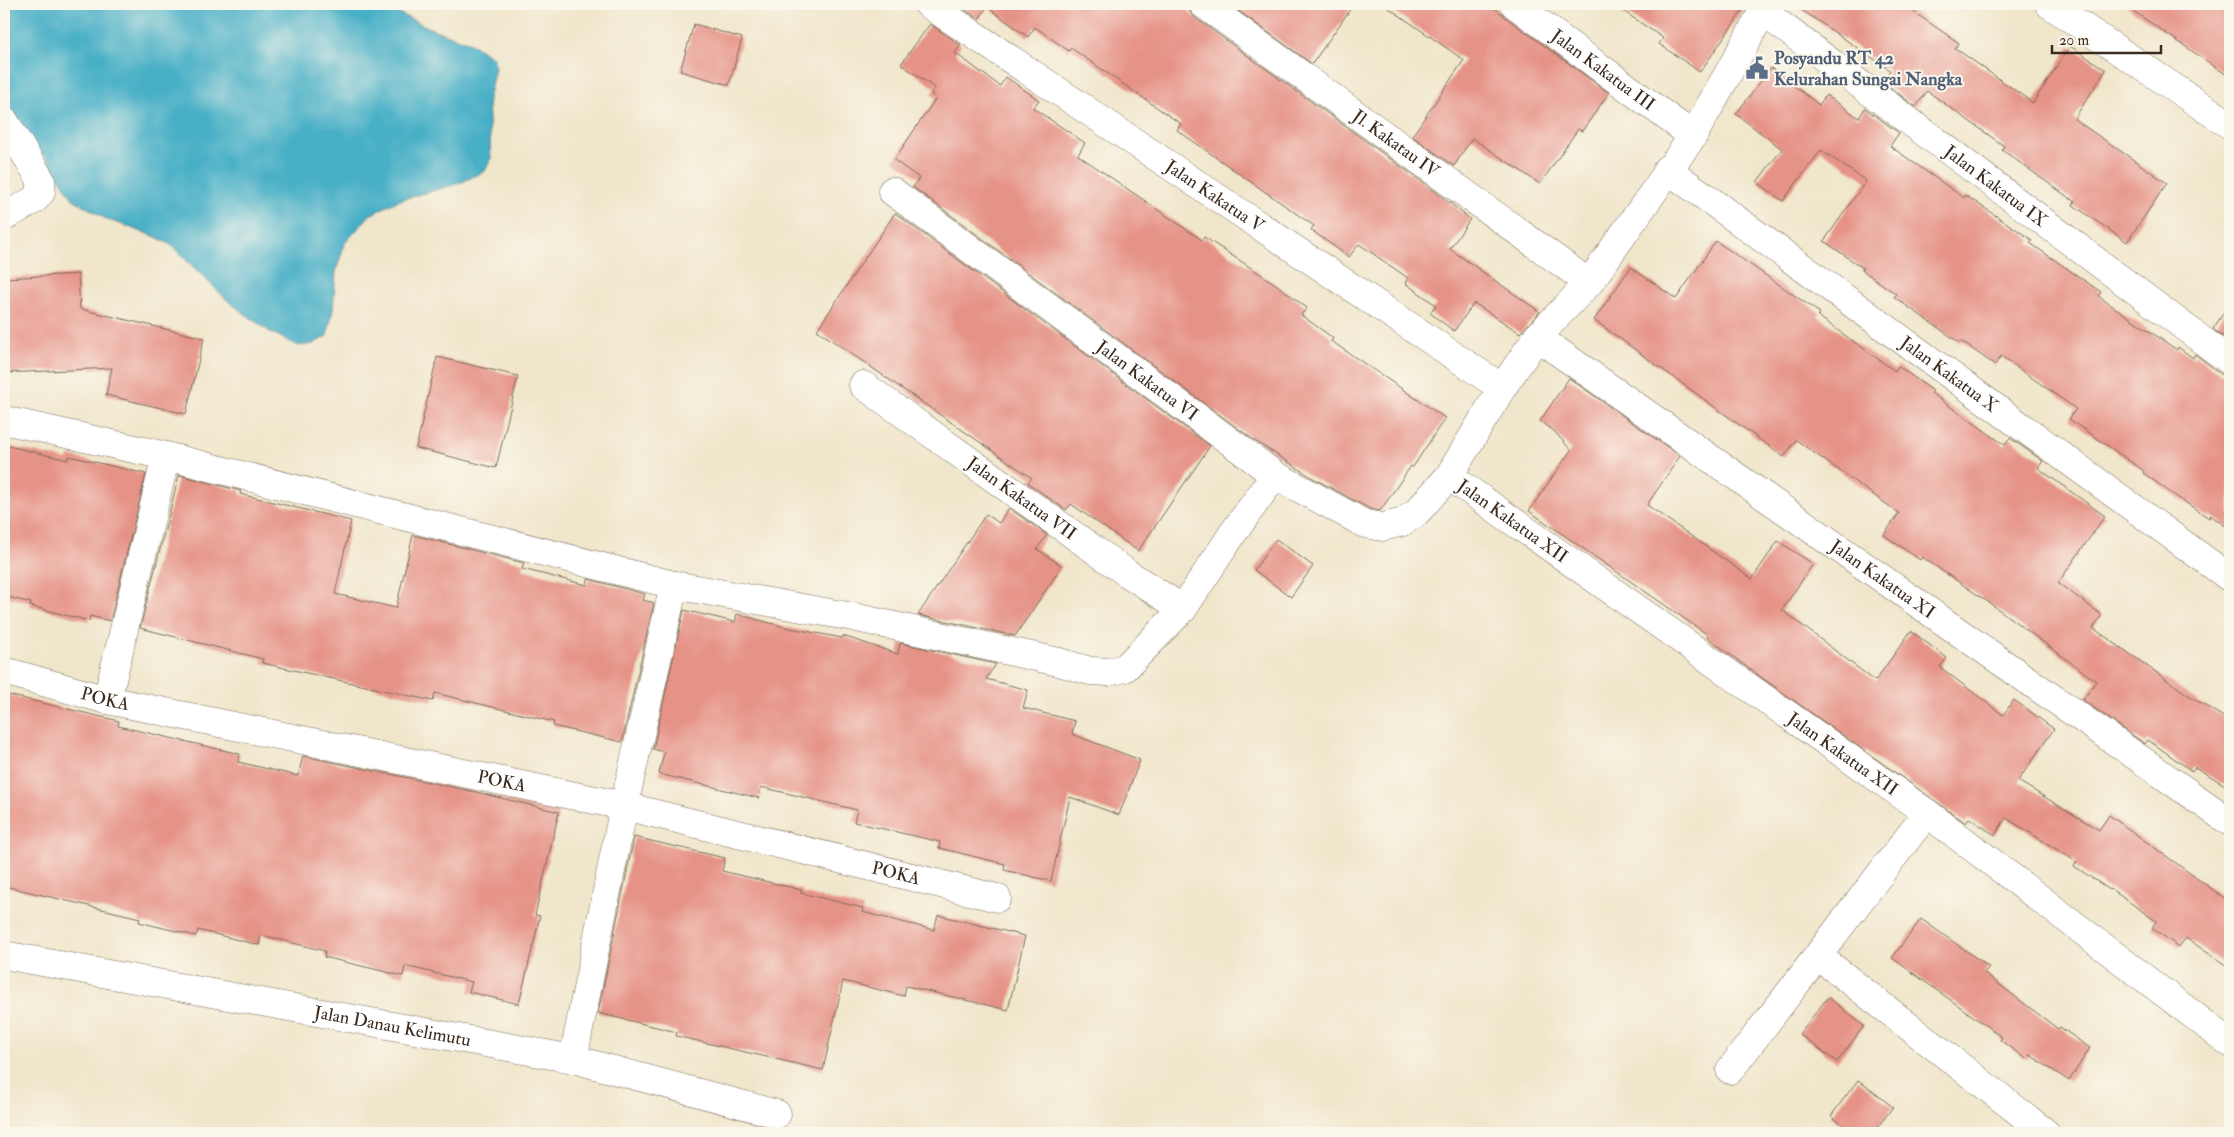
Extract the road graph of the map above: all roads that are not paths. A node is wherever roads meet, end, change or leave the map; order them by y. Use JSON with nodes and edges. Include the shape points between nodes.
{"nodes":[{"id":1,"x":928,"y":4,"type":"edge"},
{"id":2,"x":1203,"y":4,"type":"edge"},
{"id":3,"x":1514,"y":4,"type":"edge"},
{"id":4,"x":2049,"y":4,"type":"edge"},
{"id":5,"x":1765,"y":7,"type":"edge"},
{"id":6,"x":4,"y":120,"type":"edge"},
{"id":7,"x":2230,"y":126,"type":"edge"},
{"id":8,"x":1692,"y":136,"type":"junction"},
{"id":9,"x":1667,"y":169,"type":"junction"},
{"id":10,"x":892,"y":191,"type":"dead end"},
{"id":11,"x":4,"y":217,"type":"edge"},
{"id":12,"x":1589,"y":283,"type":"junction"},
{"id":13,"x":1536,"y":337,"type":"junction"},
{"id":14,"x":2230,"y":361,"type":"edge"},
{"id":15,"x":863,"y":385,"type":"dead end"},
{"id":16,"x":1502,"y":388,"type":"junction"},
{"id":17,"x":4,"y":420,"type":"edge"},
{"id":18,"x":166,"y":456,"type":"junction"},
{"id":19,"x":1275,"y":475,"type":"junction"},
{"id":20,"x":1448,"y":476,"type":"junction"},
{"id":21,"x":2230,"y":578,"type":"edge"},
{"id":22,"x":674,"y":585,"type":"junction"},
{"id":23,"x":1183,"y":609,"type":"junction"},
{"id":24,"x":4,"y":671,"type":"edge"},
{"id":25,"x":107,"y":700,"type":"junction"},
{"id":26,"x":624,"y":806,"type":"junction"},
{"id":27,"x":1926,"y":813,"type":"junction"},
{"id":28,"x":2230,"y":822,"type":"edge"},
{"id":29,"x":997,"y":898,"type":"dead end"},
{"id":30,"x":4,"y":955,"type":"edge"},
{"id":31,"x":1818,"y":956,"type":"junction"},
{"id":32,"x":2230,"y":1043,"type":"edge"},
{"id":33,"x":573,"y":1059,"type":"junction"},
{"id":34,"x":1730,"y":1070,"type":"dead end"},
{"id":35,"x":777,"y":1114,"type":"dead end"},
{"id":36,"x":2046,"y":1133,"type":"edge"}],
"edges":[{"from":1,"to":16,"type":"street","name":"Jalan Kakatua V"},
{"from":2,"to":12,"type":"street","name":"Jl. Kakatau IV"},
{"from":3,"to":8,"type":"street","name":"Jalan Kakatua III"},
{"from":4,"to":7,"type":"street"},
{"from":5,"to":8,"type":"street"},
{"from":5,"to":14,"type":"street","name":"Jalan Kakatua IX"},
{"from":6,"to":11,"type":"street","via":[[41,180],[41,192],[34,200]]},
{"from":8,"to":9,"type":"street"},
{"from":9,"to":12,"type":"street"},
{"from":9,"to":21,"type":"street","name":"Jalan Kakatua X"},
{"from":10,"to":19,"type":"street","name":"Jalan Kakatua VI"},
{"from":12,"to":13,"type":"street"},
{"from":13,"to":16,"type":"street"},
{"from":13,"to":28,"type":"street","name":"Jalan Kakatua XI"},
{"from":15,"to":23,"type":"street","name":"Jalan Kakatua VII","via":[[1127,573]]},
{"from":16,"to":20,"type":"street"},
{"from":17,"to":18,"type":"street"},
{"from":18,"to":22,"type":"street"},
{"from":18,"to":25,"type":"street"},
{"from":19,"to":20,"type":"street","name":"Jalan Kakatua VI","via":[[1365,524],[1382,527],[1403,522],[1417,512]]},
{"from":19,"to":23,"type":"street"},
{"from":20,"to":27,"type":"street","name":"Jalan Kakatua XII"},
{"from":22,"to":23,"type":"street","via":[[853,618],[1090,671],[1108,672],[1125,668]]},
{"from":22,"to":26,"type":"street"},
{"from":24,"to":25,"type":"street","name":"POKA"},
{"from":25,"to":26,"type":"street","name":"POKA"},
{"from":26,"to":29,"type":"street","name":"POKA"},
{"from":26,"to":33,"type":"street"},
{"from":27,"to":31,"type":"street"},
{"from":27,"to":32,"type":"street","name":"Jalan Kakatua XII"},
{"from":30,"to":33,"type":"street","name":"Jalan Danau Kelimutu"},
{"from":31,"to":34,"type":"street"},
{"from":31,"to":36,"type":"street"},
{"from":33,"to":35,"type":"street","name":"Jalan Danau Kelimutu"}]}
